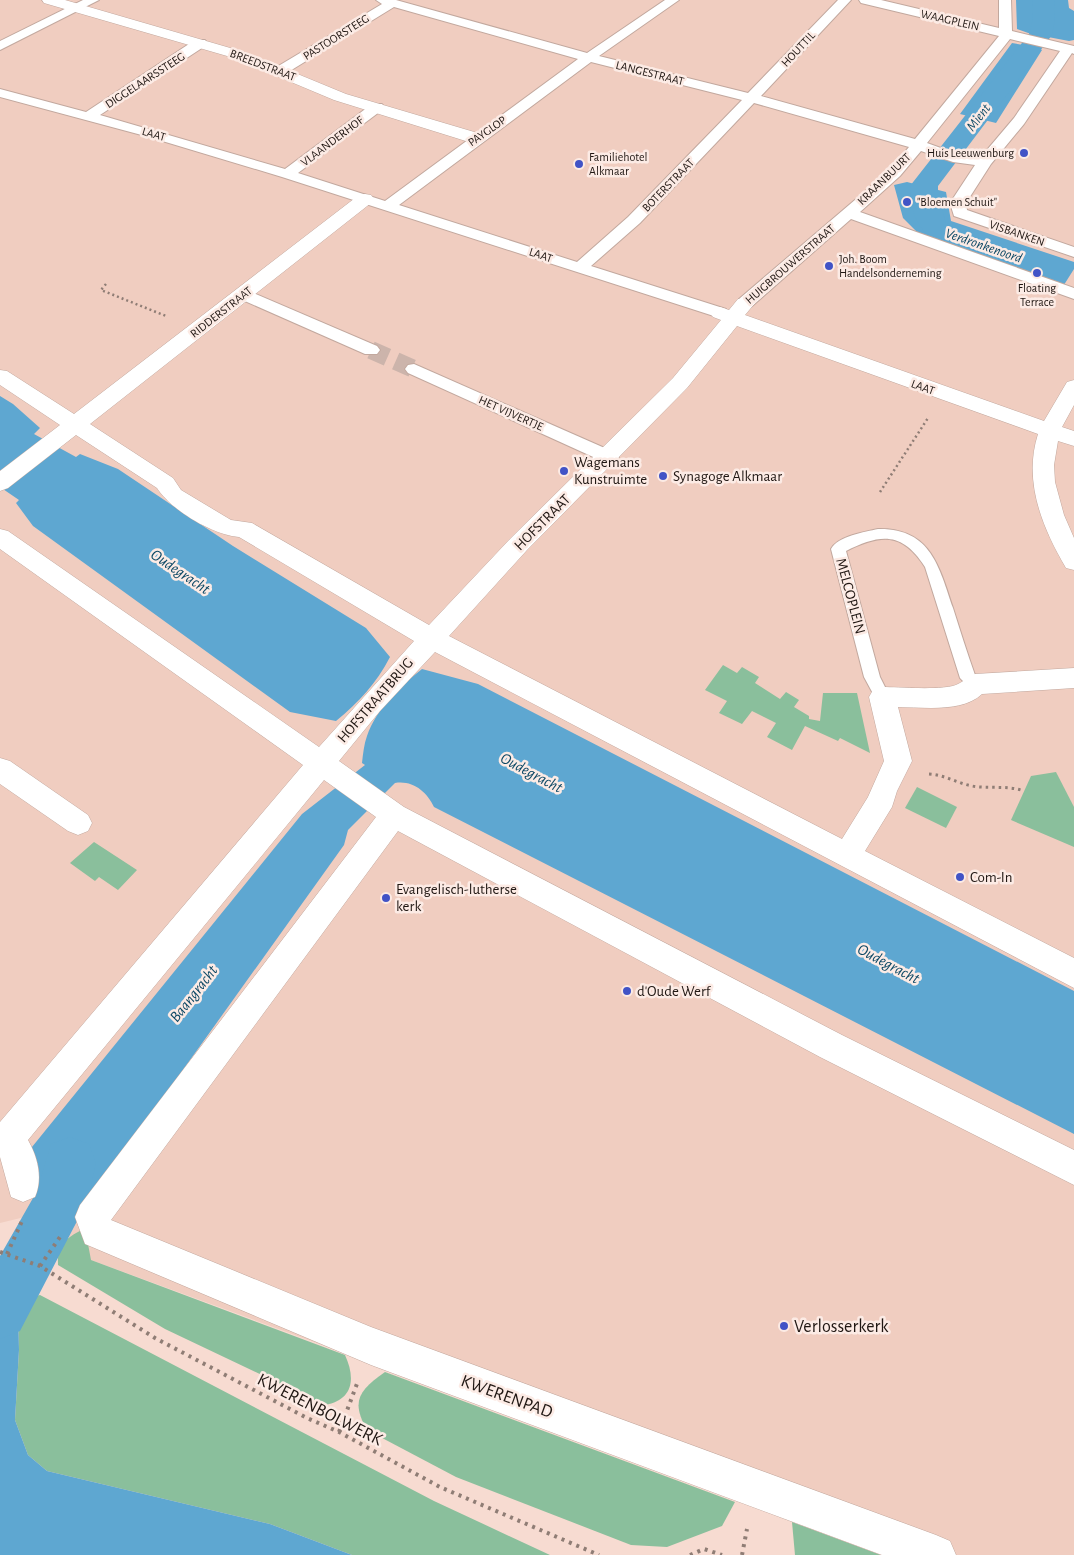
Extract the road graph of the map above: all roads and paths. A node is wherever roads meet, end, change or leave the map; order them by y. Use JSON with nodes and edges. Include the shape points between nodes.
{"nodes":[{"id":1,"x":50,"y":0,"type":"edge"},
{"id":2,"x":92,"y":0,"type":"edge"},
{"id":3,"x":673,"y":0,"type":"edge"},
{"id":4,"x":845,"y":0,"type":"edge"},
{"id":5,"x":865,"y":0,"type":"edge"},
{"id":6,"x":1005,"y":0,"type":"edge"},
{"id":7,"x":387,"y":1,"type":"edge"},
{"id":8,"x":77,"y":8,"type":"junction"},
{"id":9,"x":1011,"y":36,"type":"junction"},
{"id":10,"x":200,"y":43,"type":"junction"},
{"id":11,"x":0,"y":46,"type":"edge"},
{"id":12,"x":1071,"y":50,"type":"edge"},
{"id":13,"x":587,"y":57,"type":"junction"},
{"id":14,"x":280,"y":72,"type":"junction"},
{"id":15,"x":0,"y":94,"type":"edge"},
{"id":16,"x":752,"y":98,"type":"junction"},
{"id":17,"x":377,"y":107,"type":"junction"},
{"id":18,"x":89,"y":116,"type":"junction"},
{"id":19,"x":475,"y":138,"type":"junction"},
{"id":20,"x":919,"y":145,"type":"junction"},
{"id":21,"x":985,"y":162,"type":"junction"},
{"id":22,"x":287,"y":174,"type":"junction"},
{"id":23,"x":365,"y":199,"type":"junction"},
{"id":24,"x":388,"y":206,"type":"junction"},
{"id":25,"x":849,"y":213,"type":"junction"},
{"id":26,"x":1074,"y":252,"type":"edge"},
{"id":27,"x":580,"y":268,"type":"junction"},
{"id":28,"x":1074,"y":273,"type":"edge"},
{"id":29,"x":106,"y":284,"type":"dead end"},
{"id":30,"x":1067,"y":292,"type":"edge"},
{"id":31,"x":244,"y":294,"type":"junction"},
{"id":32,"x":733,"y":311,"type":"junction"},
{"id":33,"x":199,"y":330,"type":"junction"},
{"id":34,"x":371,"y":350,"type":"tunnel mouth"},
{"id":35,"x":414,"y":369,"type":"tunnel mouth"},
{"id":36,"x":0,"y":376,"type":"edge"},
{"id":37,"x":1074,"y":387,"type":"edge"},
{"id":38,"x":943,"y":394,"type":"junction"},
{"id":39,"x":77,"y":425,"type":"junction"},
{"id":40,"x":1050,"y":430,"type":"junction"},
{"id":41,"x":1074,"y":439,"type":"edge"},
{"id":42,"x":609,"y":456,"type":"junction"},
{"id":43,"x":0,"y":483,"type":"edge"},
{"id":44,"x":880,"y":492,"type":"dead end"},
{"id":45,"x":0,"y":537,"type":"edge"},
{"id":46,"x":1074,"y":562,"type":"edge"},
{"id":47,"x":430,"y":638,"type":"junction"},
{"id":48,"x":1074,"y":678,"type":"edge"},
{"id":49,"x":974,"y":684,"type":"junction"},
{"id":50,"x":882,"y":697,"type":"junction"},
{"id":51,"x":321,"y":763,"type":"junction"},
{"id":52,"x":895,"y":767,"type":"junction"},
{"id":53,"x":0,"y":769,"type":"edge"},
{"id":54,"x":1024,"y":791,"type":"dead end"},
{"id":55,"x":394,"y":815,"type":"junction"},
{"id":56,"x":78,"y":823,"type":"dead end"},
{"id":57,"x":847,"y":855,"type":"junction"},
{"id":58,"x":1074,"y":974,"type":"edge"},
{"id":59,"x":1074,"y":1168,"type":"edge"},
{"id":60,"x":24,"y":1185,"type":"dead end"},
{"id":61,"x":25,"y":1215,"type":"dead end"},
{"id":62,"x":78,"y":1225,"type":"junction"},
{"id":63,"x":0,"y":1252,"type":"edge"},
{"id":64,"x":7,"y":1254,"type":"junction"},
{"id":65,"x":40,"y":1266,"type":"junction"},
{"id":66,"x":371,"y":1346,"type":"junction"},
{"id":67,"x":339,"y":1432,"type":"junction"},
{"id":68,"x":599,"y":1555,"type":"edge"},
{"id":69,"x":690,"y":1555,"type":"edge"},
{"id":70,"x":722,"y":1555,"type":"edge"},
{"id":71,"x":936,"y":1555,"type":"edge"}],
"edges":[{"from":1,"to":8,"type":"street","name":"BREEDSTRAAT"},
{"from":2,"to":8,"type":"street"},
{"from":3,"to":13,"type":"street","name":"PAYGLOP"},
{"from":4,"to":16,"type":"street","name":"HOUTTIL"},
{"from":5,"to":9,"type":"street","name":"WAAGPLEIN"},
{"from":6,"to":9,"type":"street"},
{"from":7,"to":13,"type":"street","name":"LANGESTRAAT"},
{"from":7,"to":14,"type":"street","name":"PASTOORSTEEG"},
{"from":8,"to":10,"type":"street","name":"BREEDSTRAAT"},
{"from":8,"to":11,"type":"street"},
{"from":9,"to":12,"type":"street","name":"WAAGPLEIN"},
{"from":9,"to":20,"type":"street"},
{"from":10,"to":14,"type":"street","name":"BREEDSTRAAT"},
{"from":10,"to":18,"type":"street","name":"DIGGELAARSSTEEG"},
{"from":12,"to":21,"type":"street"},
{"from":13,"to":16,"type":"street","name":"LANGESTRAAT"},
{"from":13,"to":19,"type":"street","name":"PAYGLOP"},
{"from":14,"to":17,"type":"street","name":"BREEDSTRAAT","via":[[340,97]]},
{"from":15,"to":18,"type":"street","name":"LAAT"},
{"from":16,"to":20,"type":"street","name":"LANGESTRAAT"},
{"from":16,"to":27,"type":"street","name":"BOTERSTRAAT","via":[[634,220]]},
{"from":17,"to":19,"type":"street","name":"BREEDSTRAAT"},
{"from":17,"to":22,"type":"street","name":"VLAANDERHOF"},
{"from":18,"to":22,"type":"street","name":"LAAT"},
{"from":19,"to":24,"type":"street","name":"PAYGLOP"},
{"from":20,"to":21,"type":"street","name":"LANGESTRAAT","via":[[958,159]]},
{"from":20,"to":25,"type":"street","name":"KRAANBUURT","via":[[895,173]]},
{"from":21,"to":26,"type":"street","name":"VISBANKEN","via":[[958,203],[960,213]]},
{"from":22,"to":23,"type":"street","name":"LAAT"},
{"from":23,"to":24,"type":"street","name":"LAAT"},
{"from":23,"to":31,"type":"street","name":"RIDDERSTRAAT"},
{"from":24,"to":27,"type":"street","name":"LAAT"},
{"from":25,"to":30,"type":"street"},
{"from":25,"to":32,"type":"street","name":"HUIGBROUWERSTRAAT"},
{"from":27,"to":32,"type":"street","name":"LAAT"},
{"from":28,"to":30,"type":"street"},
{"from":29,"to":33,"type":"path","via":[[101,290]]},
{"from":31,"to":33,"type":"street","name":"RIDDERSTRAAT"},
{"from":31,"to":34,"type":"street"},
{"from":32,"to":38,"type":"street","name":"LAAT"},
{"from":32,"to":42,"type":"street","name":"HOFSTRAAT","via":[[680,383]]},
{"from":33,"to":39,"type":"street","name":"RIDDERSTRAAT"},
{"from":35,"to":42,"type":"street","name":"HET VIJVERTJE"},
{"from":36,"to":39,"type":"street"},
{"from":37,"to":40,"type":"street"},
{"from":38,"to":40,"type":"street","name":"LAAT"},
{"from":38,"to":44,"type":"path"},
{"from":39,"to":43,"type":"street","name":"RIDDERSTRAAT"},
{"from":39,"to":47,"type":"street","via":[[165,483],[172,495],[214,521],[226,528],[244,529]]},
{"from":40,"to":41,"type":"street","name":"LAAT"},
{"from":40,"to":46,"type":"street","via":[[1042,454],[1047,505]]},
{"from":42,"to":47,"type":"street","name":"HOFSTRAAT"},
{"from":45,"to":51,"type":"street"},
{"from":47,"to":51,"type":"street","name":"HOFSTRAATBRUG"},
{"from":47,"to":57,"type":"street"},
{"from":48,"to":49,"type":"street"},
{"from":49,"to":50,"type":"street","via":[[966,693],[946,697]]},
{"from":49,"to":50,"type":"lane","name":"MELCOPLEIN","via":[[968,678],[924,550],[912,540],[877,533],[860,537],[838,549],[872,677]]},
{"from":50,"to":52,"type":"street","name":"MELCOPLEIN","via":[[898,761]]},
{"from":51,"to":55,"type":"street"},
{"from":51,"to":60,"type":"street","via":[[8,1138],[19,1158]]},
{"from":52,"to":54,"type":"path","via":[[915,775],[944,774],[972,786],[1011,786]]},
{"from":52,"to":57,"type":"street","via":[[882,791],[882,799]]},
{"from":53,"to":56,"type":"street"},
{"from":55,"to":59,"type":"street","via":[[831,1046]]},
{"from":55,"to":62,"type":"street"},
{"from":57,"to":58,"type":"street"},
{"from":61,"to":64,"type":"path"},
{"from":62,"to":65,"type":"path"},
{"from":62,"to":66,"type":"street","name":"KWERENPAD"},
{"from":63,"to":64,"type":"path","name":"KWERENBOLWERK"},
{"from":64,"to":65,"type":"path","name":"KWERENBOLWERK"},
{"from":65,"to":67,"type":"path","name":"KWERENBOLWERK","via":[[155,1338]]},
{"from":66,"to":67,"type":"path"},
{"from":66,"to":71,"type":"street","name":"KWERENPAD"},
{"from":67,"to":68,"type":"path","name":"KWERENBOLWERK","via":[[440,1487]]},
{"from":69,"to":70,"type":"path","via":[[704,1550]]}]}
